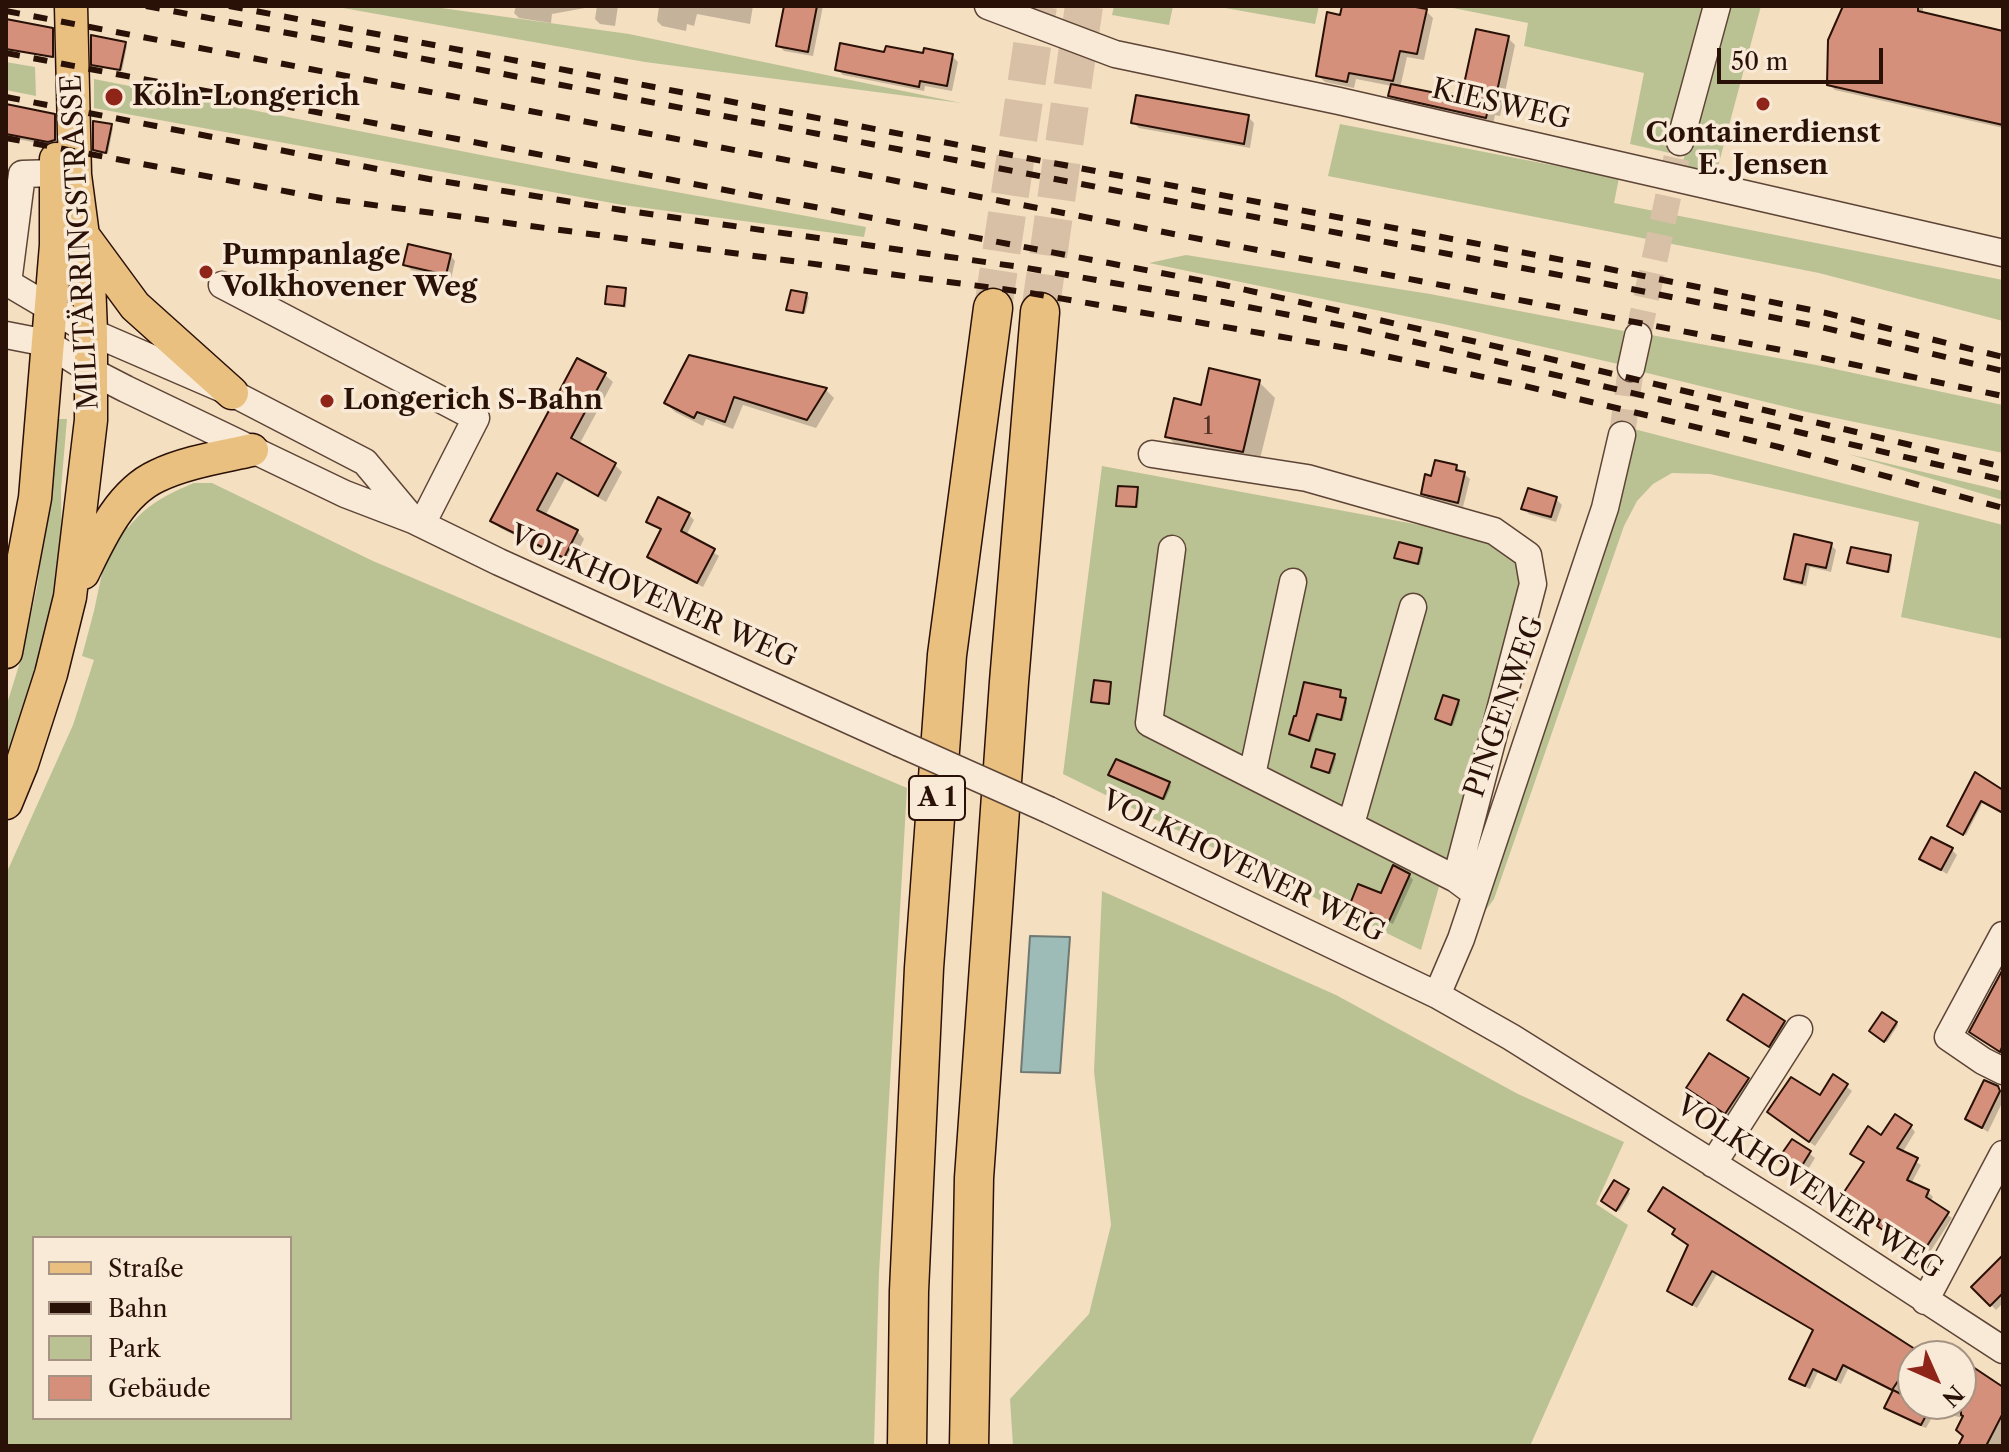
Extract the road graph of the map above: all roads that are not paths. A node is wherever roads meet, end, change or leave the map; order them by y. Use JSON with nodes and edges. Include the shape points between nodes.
{"nodes":[{"id":1,"x":54,"y":6,"type":"edge"},
{"id":2,"x":71,"y":6,"type":"edge"},
{"id":3,"x":988,"y":6,"type":"edge"},
{"id":4,"x":1717,"y":6,"type":"edge"},
{"id":5,"x":1680,"y":142,"type":"tunnel mouth"},
{"id":6,"x":45,"y":173,"type":"junction"},
{"id":7,"x":83,"y":236,"type":"junction"},
{"id":8,"x":2003,"y":253,"type":"edge"},
{"id":9,"x":12,"y":285,"type":"edge"},
{"id":10,"x":222,"y":285,"type":"dead end"},
{"id":11,"x":993,"y":308,"type":"tunnel mouth"},
{"id":12,"x":51,"y":310,"type":"junction"},
{"id":13,"x":1040,"y":312,"type":"tunnel mouth"},
{"id":14,"x":91,"y":332,"type":"junction"},
{"id":15,"x":6,"y":335,"type":"edge"},
{"id":16,"x":1638,"y":336,"type":"tunnel mouth"},
{"id":17,"x":47,"y":343,"type":"junction"},
{"id":18,"x":1631,"y":368,"type":"tunnel mouth"},
{"id":19,"x":93,"y":372,"type":"junction"},
{"id":20,"x":232,"y":393,"type":"junction"},
{"id":21,"x":1622,"y":435,"type":"tunnel mouth"},
{"id":22,"x":252,"y":450,"type":"junction"},
{"id":23,"x":1152,"y":454,"type":"dead end"},
{"id":24,"x":418,"y":522,"type":"junction"},
{"id":25,"x":1172,"y":549,"type":"dead end"},
{"id":26,"x":1293,"y":582,"type":"dead end"},
{"id":27,"x":70,"y":597,"type":"junction"},
{"id":28,"x":1413,"y":607,"type":"dead end"},
{"id":29,"x":6,"y":652,"type":"edge"},
{"id":30,"x":1252,"y":775,"type":"junction"},
{"id":31,"x":6,"y":803,"type":"edge"},
{"id":32,"x":1351,"y":824,"type":"junction"},
{"id":33,"x":1466,"y":886,"type":"junction"},
{"id":34,"x":2003,"y":935,"type":"edge"},
{"id":35,"x":1437,"y":995,"type":"junction"},
{"id":36,"x":1799,"y":1029,"type":"dead end"},
{"id":37,"x":2003,"y":1071,"type":"edge"},
{"id":38,"x":2003,"y":1154,"type":"edge"},
{"id":39,"x":1713,"y":1164,"type":"junction"},
{"id":40,"x":1925,"y":1301,"type":"junction"},
{"id":41,"x":2003,"y":1350,"type":"edge"},
{"id":42,"x":907,"y":1446,"type":"edge"},
{"id":43,"x":969,"y":1446,"type":"edge"}],
"edges":[{"from":1,"to":6,"type":"main road","name":"MILITÄRRINGSTRASSE"},
{"from":2,"to":7,"type":"main road","name":"MILITÄRRINGSTRASSE","via":[[75,175]]},
{"from":3,"to":8,"type":"street","name":"KIESWEG","via":[[1115,54]]},
{"from":4,"to":5,"type":"street"},
{"from":6,"to":9,"type":"street","via":[[22,174]]},
{"from":6,"to":12,"type":"main road","name":"MILITÄRRINGSTRASSE","via":[[56,245]]},
{"from":7,"to":14,"type":"main road","name":"MILITÄRRINGSTRASSE"},
{"from":7,"to":20,"type":"main road","via":[[135,306]]},
{"from":9,"to":12,"type":"street","name":"VOLKHOVENER WEG"},
{"from":10,"to":24,"type":"street","via":[[476,418]]},
{"from":11,"to":42,"type":"highway","number":"A 1","via":[[947,655],[922,1014]]},
{"from":12,"to":14,"type":"street","name":"VOLKHOVENER WEG"},
{"from":12,"to":17,"type":"main road","name":"MILITÄRRINGSTRASSE"},
{"from":13,"to":43,"type":"highway","number":"A 1","via":[[974,1178]]},
{"from":14,"to":17,"type":"street"},
{"from":14,"to":19,"type":"main road","name":"MILITÄRRINGSTRASSE"},
{"from":14,"to":20,"type":"street","name":"VOLKHOVENER WEG"},
{"from":15,"to":17,"type":"street"},
{"from":16,"to":18,"type":"street"},
{"from":17,"to":19,"type":"street","name":"VOLKHOVENER WEG"},
{"from":17,"to":29,"type":"main road","name":"MILITÄRRINGSTRASSE","via":[[35,498]]},
{"from":19,"to":22,"type":"street","name":"VOLKHOVENER WEG"},
{"from":19,"to":27,"type":"main road","name":"MILITÄRRINGSTRASSE"},
{"from":20,"to":24,"type":"street","name":"VOLKHOVENER WEG","via":[[365,462]]},
{"from":21,"to":33,"type":"street","name":"PINGENWEG","via":[[1605,508]]},
{"from":22,"to":24,"type":"street","name":"VOLKHOVENER WEG"},
{"from":22,"to":27,"type":"main road","via":[[154,477],[110,520]]},
{"from":23,"to":33,"type":"street","via":[[1307,478],[1494,531],[1528,555],[1533,584]]},
{"from":24,"to":35,"type":"street","name":"VOLKHOVENER WEG","bridge":true,"via":[[1049,810]]},
{"from":25,"to":30,"type":"street","via":[[1149,723]]},
{"from":26,"to":30,"type":"street"},
{"from":27,"to":31,"type":"main road","name":"MILITÄRRINGSTRASSE","via":[[51,674]]},
{"from":28,"to":32,"type":"street"},
{"from":30,"to":32,"type":"street"},
{"from":32,"to":33,"type":"street"},
{"from":33,"to":35,"type":"street","name":"PINGENWEG","via":[[1461,939]]},
{"from":34,"to":37,"type":"street","via":[[1948,1037]]},
{"from":35,"to":39,"type":"street","name":"VOLKHOVENER WEG"},
{"from":36,"to":39,"type":"street"},
{"from":38,"to":40,"type":"street"},
{"from":39,"to":40,"type":"street","name":"VOLKHOVENER WEG"},
{"from":40,"to":41,"type":"street","name":"VOLKHOVENER WEG"}]}
